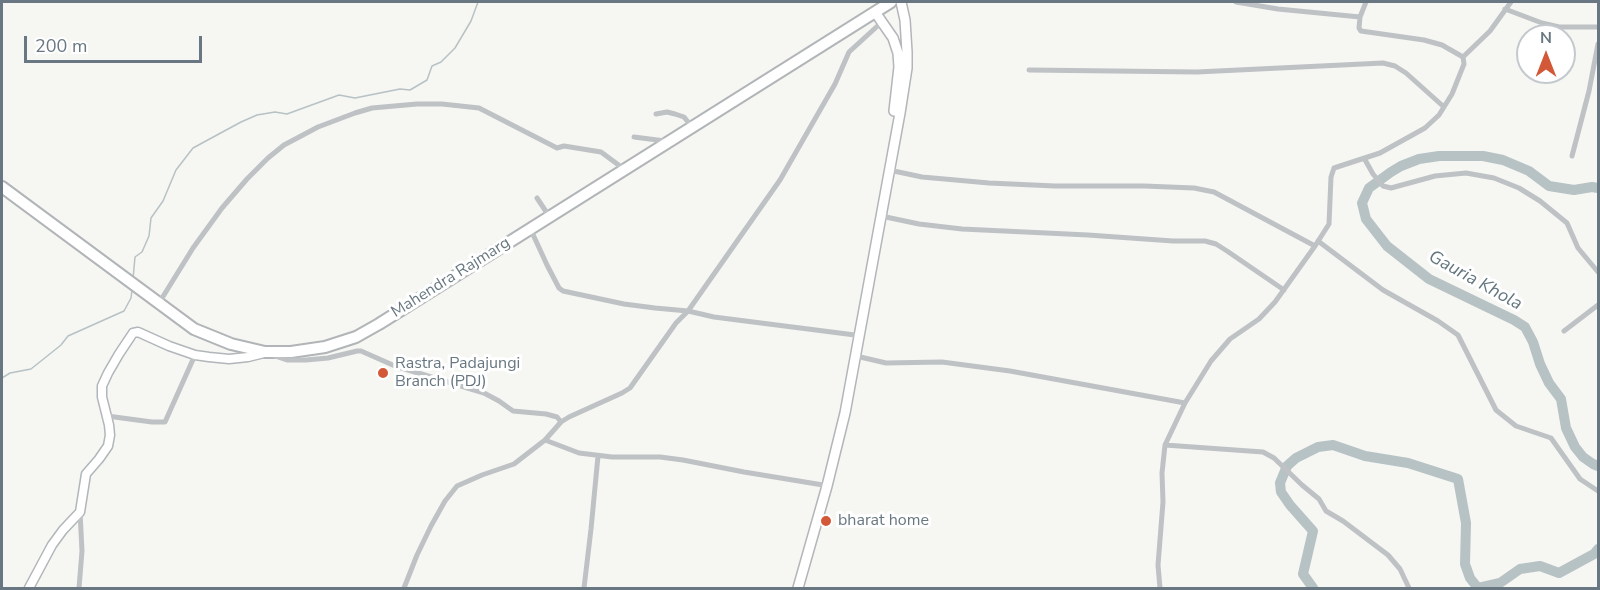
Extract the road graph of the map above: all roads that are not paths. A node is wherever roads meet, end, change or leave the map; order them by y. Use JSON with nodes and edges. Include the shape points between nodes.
{"nodes":[{"id":1,"x":889,"y":2,"type":"edge"},
{"id":2,"x":901,"y":2,"type":"edge"},
{"id":3,"x":1236,"y":2,"type":"edge"},
{"id":4,"x":1280,"y":2,"type":"edge"},
{"id":5,"x":1366,"y":2,"type":"edge"},
{"id":6,"x":1511,"y":2,"type":"edge"},
{"id":7,"x":1278,"y":9,"type":"junction"},
{"id":8,"x":1506,"y":9,"type":"junction"},
{"id":9,"x":875,"y":12,"type":"junction"},
{"id":10,"x":1360,"y":17,"type":"junction"},
{"id":11,"x":883,"y":21,"type":"junction"},
{"id":12,"x":1599,"y":27,"type":"edge"},
{"id":13,"x":1599,"y":44,"type":"edge"},
{"id":14,"x":1463,"y":57,"type":"junction"},
{"id":15,"x":1029,"y":70,"type":"dead end"},
{"id":16,"x":1444,"y":107,"type":"junction"},
{"id":17,"x":656,"y":114,"type":"dead end"},
{"id":18,"x":692,"y":127,"type":"junction"},
{"id":19,"x":634,"y":137,"type":"dead end"},
{"id":20,"x":668,"y":142,"type":"junction"},
{"id":21,"x":1572,"y":156,"type":"dead end"},
{"id":22,"x":1364,"y":158,"type":"junction"},
{"id":23,"x":624,"y":169,"type":"junction"},
{"id":24,"x":889,"y":170,"type":"junction"},
{"id":25,"x":2,"y":187,"type":"edge"},
{"id":26,"x":537,"y":198,"type":"dead end"},
{"id":27,"x":549,"y":216,"type":"junction"},
{"id":28,"x":881,"y":216,"type":"junction"},
{"id":29,"x":530,"y":228,"type":"junction"},
{"id":30,"x":1317,"y":244,"type":"junction"},
{"id":31,"x":1599,"y":272,"type":"edge"},
{"id":32,"x":1284,"y":290,"type":"junction"},
{"id":33,"x":155,"y":300,"type":"junction"},
{"id":34,"x":1599,"y":305,"type":"edge"},
{"id":35,"x":688,"y":311,"type":"junction"},
{"id":36,"x":1564,"y":331,"type":"dead end"},
{"id":37,"x":855,"y":335,"type":"junction"},
{"id":38,"x":265,"y":352,"type":"junction"},
{"id":39,"x":195,"y":355,"type":"junction"},
{"id":40,"x":856,"y":356,"type":"junction"},
{"id":41,"x":1185,"y":403,"type":"junction"},
{"id":42,"x":106,"y":416,"type":"junction"},
{"id":43,"x":561,"y":422,"type":"junction"},
{"id":44,"x":545,"y":440,"type":"junction"},
{"id":45,"x":1165,"y":445,"type":"junction"},
{"id":46,"x":598,"y":456,"type":"junction"},
{"id":47,"x":823,"y":485,"type":"junction"},
{"id":48,"x":1599,"y":491,"type":"edge"},
{"id":49,"x":80,"y":512,"type":"junction"},
{"id":50,"x":29,"y":588,"type":"edge"},
{"id":51,"x":79,"y":588,"type":"edge"},
{"id":52,"x":404,"y":588,"type":"edge"},
{"id":53,"x":584,"y":588,"type":"edge"},
{"id":54,"x":793,"y":588,"type":"edge"},
{"id":55,"x":798,"y":588,"type":"edge"},
{"id":56,"x":1160,"y":588,"type":"edge"},
{"id":57,"x":1409,"y":588,"type":"edge"}],
"edges":[{"from":1,"to":9,"type":"highway","name":"Mahendra Rajmarg"},
{"from":2,"to":24,"type":"main road","via":[[907,38],[906,68]]},
{"from":3,"to":7,"type":"street"},
{"from":4,"to":7,"type":"street"},
{"from":5,"to":10,"type":"street"},
{"from":6,"to":8,"type":"street"},
{"from":7,"to":10,"type":"street"},
{"from":8,"to":12,"type":"street","via":[[1559,27]]},
{"from":8,"to":14,"type":"street"},
{"from":9,"to":11,"type":"main road"},
{"from":9,"to":18,"type":"highway","name":"Mahendra Rajmarg"},
{"from":10,"to":14,"type":"street","via":[[1361,31],[1424,40]]},
{"from":11,"to":35,"type":"street","via":[[849,52],[780,180]]},
{"from":11,"to":37,"type":"main road","via":[[893,38],[899,67]]},
{"from":13,"to":21,"type":"street"},
{"from":14,"to":16,"type":"street","via":[[1464,64]]},
{"from":15,"to":16,"type":"street","via":[[1197,72],[1383,63],[1406,73]]},
{"from":16,"to":22,"type":"street","via":[[1425,128]]},
{"from":17,"to":18,"type":"street","via":[[666,112],[684,117]]},
{"from":18,"to":20,"type":"highway","name":"Mahendra Rajmarg"},
{"from":19,"to":20,"type":"street"},
{"from":20,"to":23,"type":"highway","name":"Mahendra Rajmarg"},
{"from":22,"to":30,"type":"street","via":[[1334,168],[1330,177],[1329,224]]},
{"from":22,"to":31,"type":"street","via":[[1383,186],[1391,188],[1435,176],[1466,173],[1519,188],[1567,223],[1578,248]]},
{"from":23,"to":27,"type":"highway","name":"Mahendra Rajmarg"},
{"from":23,"to":33,"type":"street","via":[[601,152],[557,148],[479,108],[442,104],[372,108],[318,127],[268,158],[222,208]]},
{"from":24,"to":28,"type":"main road"},
{"from":24,"to":30,"type":"street","via":[[989,183],[1194,188],[1214,192]]},
{"from":25,"to":33,"type":"highway","name":"Mahendra Rajmarg"},
{"from":26,"to":27,"type":"street"},
{"from":27,"to":29,"type":"highway","name":"Mahendra Rajmarg"},
{"from":28,"to":32,"type":"street","via":[[962,229],[1205,241],[1216,244]]},
{"from":28,"to":40,"type":"main road"},
{"from":29,"to":35,"type":"street","via":[[562,291]]},
{"from":29,"to":38,"type":"highway","name":"Mahendra Rajmarg","via":[[356,336],[326,347]]},
{"from":30,"to":32,"type":"street"},
{"from":30,"to":48,"type":"street","via":[[1458,335],[1496,410],[1516,426],[1551,438],[1580,479]]},
{"from":32,"to":41,"type":"street","via":[[1259,320],[1230,339]]},
{"from":33,"to":38,"type":"highway","name":"Mahendra Rajmarg","via":[[194,329]]},
{"from":34,"to":36,"type":"street"},
{"from":35,"to":37,"type":"street"},
{"from":35,"to":43,"type":"street","via":[[630,388]]},
{"from":37,"to":47,"type":"main road"},
{"from":38,"to":39,"type":"street","via":[[228,358]]},
{"from":38,"to":43,"type":"street","via":[[286,360],[306,360],[361,351],[395,366],[484,393],[513,411],[546,414]]},
{"from":39,"to":42,"type":"street","via":[[165,422]]},
{"from":39,"to":42,"type":"street","via":[[134,333],[102,386]]},
{"from":40,"to":41,"type":"street","via":[[886,363],[942,362],[1010,371]]},
{"from":40,"to":55,"type":"main road","via":[[827,486]]},
{"from":41,"to":45,"type":"street"},
{"from":42,"to":49,"type":"street","via":[[108,446],[86,474]]},
{"from":43,"to":44,"type":"street"},
{"from":44,"to":46,"type":"street"},
{"from":44,"to":52,"type":"street","via":[[514,464],[458,486],[431,526]]},
{"from":45,"to":56,"type":"street"},
{"from":45,"to":57,"type":"street","via":[[1263,452],[1274,458],[1319,498],[1326,511],[1388,555]]},
{"from":46,"to":47,"type":"street","via":[[660,457]]},
{"from":46,"to":53,"type":"street"},
{"from":47,"to":54,"type":"main road"},
{"from":49,"to":50,"type":"street","via":[[52,545]]},
{"from":49,"to":51,"type":"street"}]}
